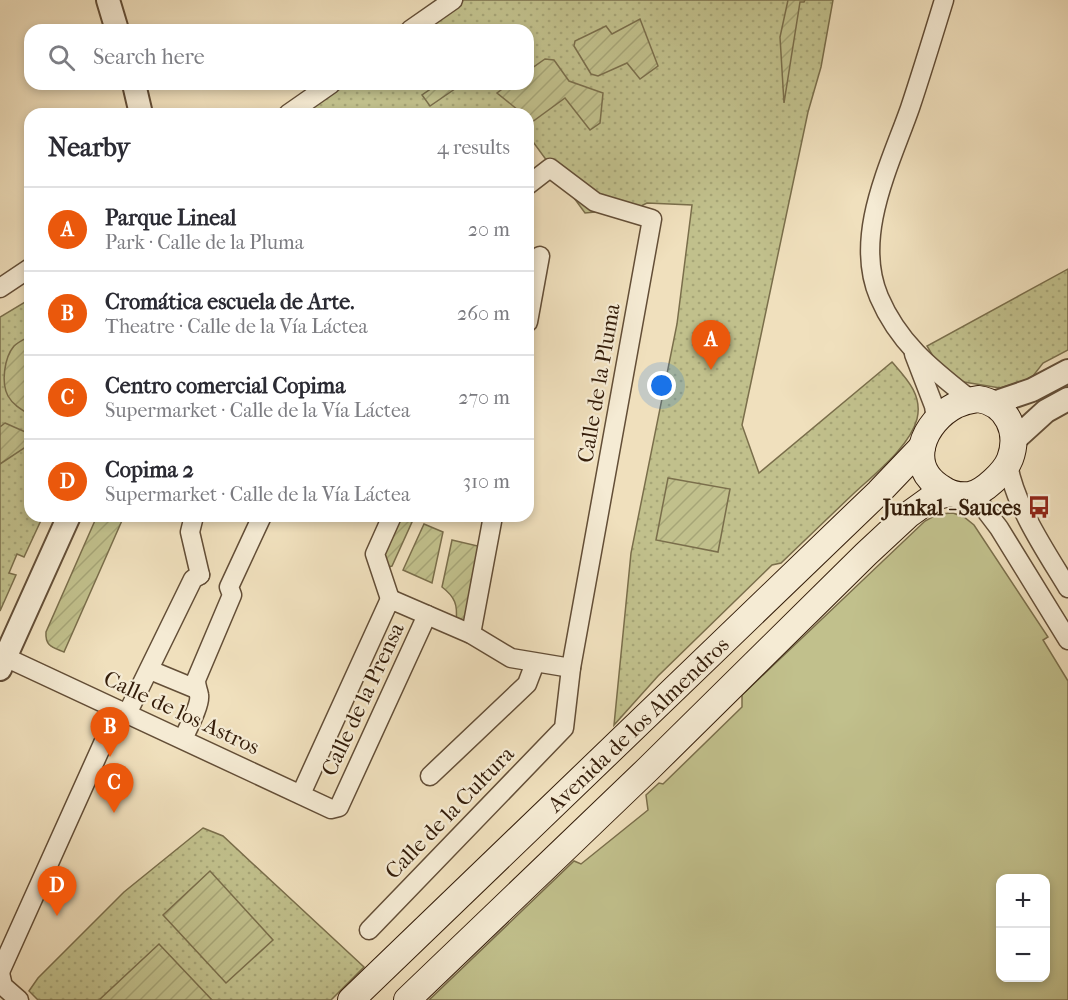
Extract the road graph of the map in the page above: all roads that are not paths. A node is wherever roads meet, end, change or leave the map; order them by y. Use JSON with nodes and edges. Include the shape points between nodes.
{"nodes":[{"id":1,"x":108,"y":0,"type":"edge"},
{"id":2,"x":453,"y":0,"type":"edge"},
{"id":3,"x":944,"y":0,"type":"edge"},
{"id":4,"x":115,"y":24,"type":"edge"},
{"id":5,"x":419,"y":24,"type":"edge"},
{"id":6,"x":135,"y":90,"type":"edge"},
{"id":7,"x":322,"y":90,"type":"edge"},
{"id":8,"x":140,"y":108,"type":"edge"},
{"id":9,"x":297,"y":108,"type":"edge"},
{"id":10,"x":534,"y":181,"type":"edge"},
{"id":11,"x":540,"y":256,"type":"dead end"},
{"id":12,"x":24,"y":272,"type":"edge"},
{"id":13,"x":0,"y":288,"type":"edge"},
{"id":14,"x":534,"y":289,"type":"edge"},
{"id":15,"x":913,"y":352,"type":"junction"},
{"id":16,"x":1068,"y":372,"type":"edge"},
{"id":17,"x":1068,"y":399,"type":"edge"},
{"id":18,"x":983,"y":402,"type":"junction"},
{"id":19,"x":936,"y":420,"type":"junction"},
{"id":20,"x":922,"y":447,"type":"junction"},
{"id":21,"x":1010,"y":453,"type":"junction"},
{"id":22,"x":960,"y":494,"type":"junction"},
{"id":23,"x":66,"y":522,"type":"edge"},
{"id":24,"x":192,"y":522,"type":"edge"},
{"id":25,"x":259,"y":522,"type":"edge"},
{"id":26,"x":389,"y":522,"type":"edge"},
{"id":27,"x":492,"y":522,"type":"edge"},
{"id":28,"x":200,"y":575,"type":"junction"},
{"id":29,"x":229,"y":587,"type":"junction"},
{"id":30,"x":1068,"y":588,"type":"edge"},
{"id":31,"x":390,"y":599,"type":"junction"},
{"id":32,"x":428,"y":615,"type":"junction"},
{"id":33,"x":471,"y":634,"type":"junction"},
{"id":34,"x":1068,"y":640,"type":"edge"},
{"id":35,"x":3,"y":663,"type":"edge"},
{"id":36,"x":535,"y":663,"type":"junction"},
{"id":37,"x":571,"y":668,"type":"junction"},
{"id":38,"x":150,"y":669,"type":"junction"},
{"id":39,"x":196,"y":688,"type":"junction"},
{"id":40,"x":123,"y":712,"type":"junction"},
{"id":41,"x":183,"y":739,"type":"junction"},
{"id":42,"x":430,"y":776,"type":"dead end"},
{"id":43,"x":301,"y":794,"type":"junction"},
{"id":44,"x":339,"y":807,"type":"joint"},
{"id":45,"x":369,"y":930,"type":"dead end"},
{"id":46,"x":1,"y":977,"type":"edge"},
{"id":47,"x":19,"y":1000,"type":"edge"},
{"id":48,"x":351,"y":1000,"type":"edge"},
{"id":49,"x":407,"y":1000,"type":"edge"}],
"edges":[{"from":1,"to":4,"type":"street"},
{"from":2,"to":5,"type":"street"},
{"from":3,"to":15,"type":"street","via":[[879,196],[870,247],[878,294]]},
{"from":6,"to":8,"type":"street"},
{"from":7,"to":9,"type":"street"},
{"from":10,"to":37,"type":"street","name":"Calle de la Pluma","via":[[550,168],[595,202],[652,219]]},
{"from":11,"to":14,"type":"street"},
{"from":12,"to":13,"type":"street"},
{"from":15,"to":18,"type":"street"},
{"from":15,"to":19,"type":"street"},
{"from":16,"to":18,"type":"street","via":[[1032,390]]},
{"from":17,"to":21,"type":"street","via":[[1046,411]]},
{"from":18,"to":19,"type":"main road","via":[[957,404]]},
{"from":18,"to":21,"type":"main road","via":[[1002,409],[1008,419]]},
{"from":19,"to":20,"type":"main road"},
{"from":20,"to":22,"type":"main road","via":[[921,459],[928,477],[940,488]]},
{"from":20,"to":48,"type":"main road","name":"Avenida de los Almendros"},
{"from":21,"to":22,"type":"main road","via":[[981,489]]},
{"from":21,"to":30,"type":"street","via":[[1011,480]]},
{"from":22,"to":34,"type":"street","via":[[980,503],[999,528]]},
{"from":22,"to":49,"type":"main road","name":"Avenida de los Almendros","via":[[933,498],[908,515]]},
{"from":23,"to":35,"type":"street"},
{"from":24,"to":28,"type":"street","via":[[189,532]]},
{"from":25,"to":29,"type":"street"},
{"from":26,"to":31,"type":"street","name":"Calle de la Prensa","via":[[375,554]]},
{"from":27,"to":33,"type":"street"},
{"from":28,"to":29,"type":"street"},
{"from":28,"to":38,"type":"street","via":[[193,579]]},
{"from":29,"to":39,"type":"street","via":[[232,595]]},
{"from":31,"to":32,"type":"street","name":"Calle de la Prensa"},
{"from":31,"to":43,"type":"street","name":"Calle de la Prensa"},
{"from":32,"to":33,"type":"street"},
{"from":32,"to":44,"type":"street","name":"Calle de la Prensa"},
{"from":33,"to":36,"type":"street","via":[[511,658]]},
{"from":35,"to":40,"type":"street","name":"Calle de los Astros"},
{"from":36,"to":37,"type":"street"},
{"from":36,"to":42,"type":"street","via":[[527,684]]},
{"from":37,"to":45,"type":"street","name":"Calle de la Cultura","via":[[564,728]]},
{"from":38,"to":39,"type":"street"},
{"from":38,"to":40,"type":"street"},
{"from":39,"to":41,"type":"street","via":[[198,702]]},
{"from":40,"to":41,"type":"street","name":"Calle de los Astros"},
{"from":40,"to":46,"type":"street"},
{"from":41,"to":43,"type":"street","name":"Calle de los Astros"},
{"from":43,"to":44,"type":"street","name":"Calle de los Astros","via":[[331,808]]},
{"from":46,"to":47,"type":"street"}]}
